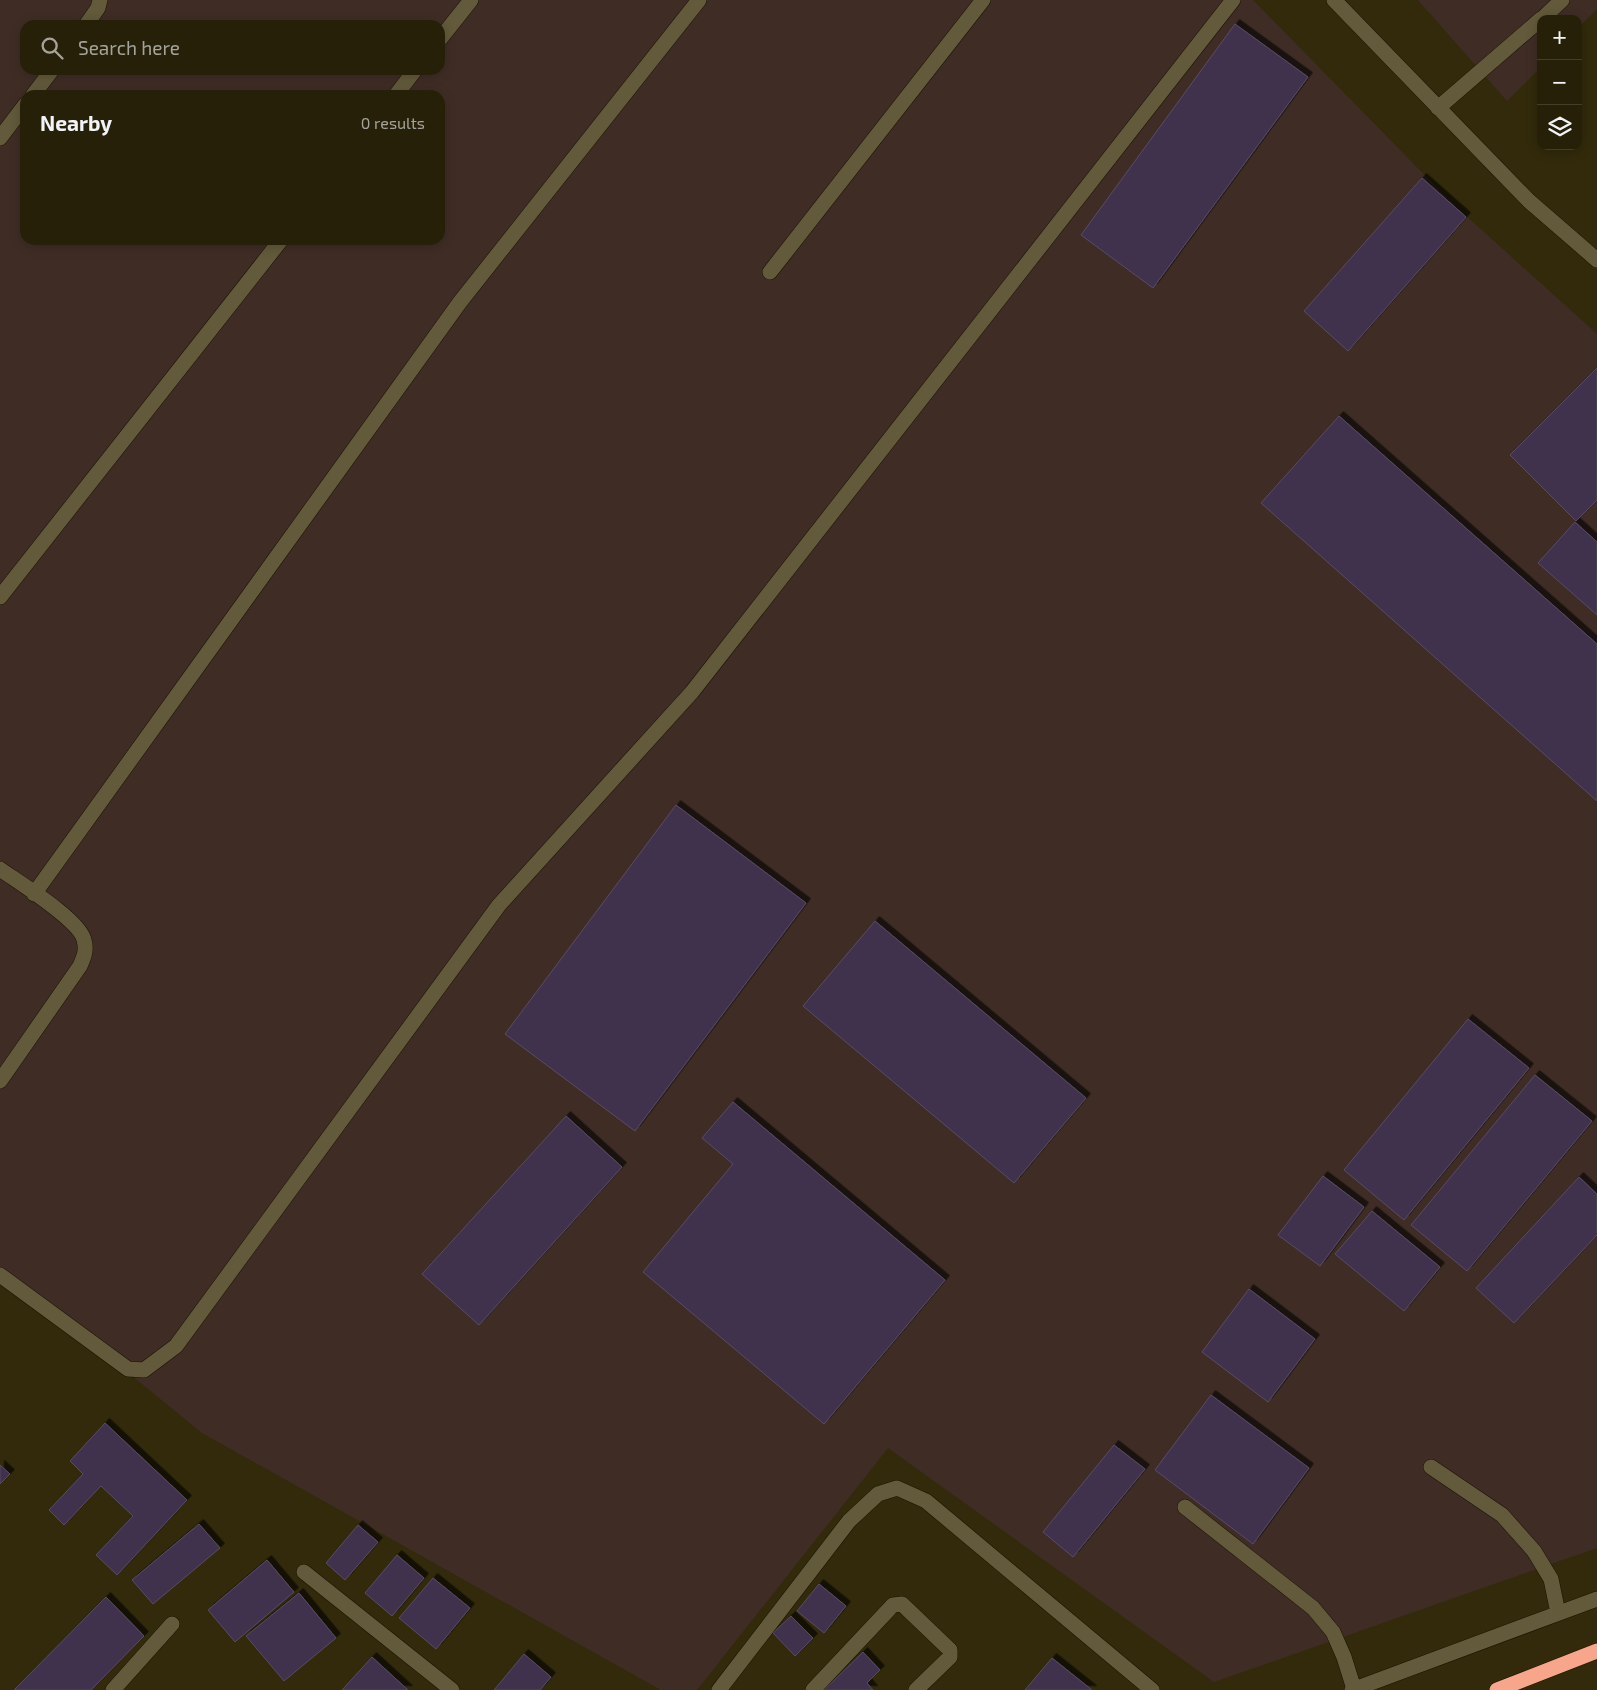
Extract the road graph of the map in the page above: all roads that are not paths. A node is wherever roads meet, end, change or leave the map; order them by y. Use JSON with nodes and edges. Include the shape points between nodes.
{"nodes":[{"id":1,"x":100,"y":0,"type":"edge"},
{"id":2,"x":471,"y":0,"type":"edge"},
{"id":3,"x":699,"y":0,"type":"edge"},
{"id":4,"x":983,"y":0,"type":"edge"},
{"id":5,"x":1233,"y":0,"type":"edge"},
{"id":6,"x":1334,"y":0,"type":"edge"},
{"id":7,"x":1562,"y":0,"type":"edge"},
{"id":8,"x":1545,"y":15,"type":"edge"},
{"id":9,"x":90,"y":20,"type":"edge"},
{"id":10,"x":1537,"y":22,"type":"edge"},
{"id":11,"x":445,"y":33,"type":"edge"},
{"id":12,"x":48,"y":75,"type":"edge"},
{"id":13,"x":411,"y":75,"type":"edge"},
{"id":14,"x":37,"y":90,"type":"edge"},
{"id":15,"x":400,"y":90,"type":"edge"},
{"id":16,"x":1438,"y":108,"type":"junction"},
{"id":17,"x":20,"y":112,"type":"edge"},
{"id":18,"x":0,"y":138,"type":"edge"},
{"id":19,"x":277,"y":245,"type":"edge"},
{"id":20,"x":1597,"y":260,"type":"edge"},
{"id":21,"x":770,"y":272,"type":"dead end"},
{"id":22,"x":0,"y":597,"type":"edge"},
{"id":23,"x":0,"y":869,"type":"edge"},
{"id":24,"x":34,"y":894,"type":"junction"},
{"id":25,"x":0,"y":1081,"type":"edge"},
{"id":26,"x":0,"y":1275,"type":"edge"},
{"id":27,"x":1431,"y":1467,"type":"dead end"},
{"id":28,"x":1185,"y":1507,"type":"dead end"},
{"id":29,"x":304,"y":1572,"type":"dead end"},
{"id":30,"x":1597,"y":1598,"type":"edge"},
{"id":31,"x":1558,"y":1613,"type":"junction"},
{"id":32,"x":172,"y":1624,"type":"dead end"},
{"id":33,"x":1597,"y":1650,"type":"edge"},
{"id":34,"x":113,"y":1690,"type":"edge"},
{"id":35,"x":452,"y":1690,"type":"edge"},
{"id":36,"x":719,"y":1690,"type":"edge"},
{"id":37,"x":814,"y":1690,"type":"edge"},
{"id":38,"x":916,"y":1690,"type":"edge"},
{"id":39,"x":1152,"y":1690,"type":"edge"},
{"id":40,"x":1353,"y":1690,"type":"edge"},
{"id":41,"x":1496,"y":1690,"type":"edge"}],
"edges":[{"from":1,"to":9,"type":"street"},
{"from":2,"to":11,"type":"street"},
{"from":3,"to":24,"type":"street","via":[[460,302]]},
{"from":4,"to":21,"type":"street"},
{"from":5,"to":26,"type":"street","via":[[692,692],[499,905],[176,1346],[144,1370],[128,1369]]},
{"from":6,"to":16,"type":"street"},
{"from":7,"to":8,"type":"street"},
{"from":10,"to":16,"type":"street"},
{"from":12,"to":14,"type":"street"},
{"from":13,"to":15,"type":"street"},
{"from":16,"to":20,"type":"street","via":[[1530,201]]},
{"from":17,"to":18,"type":"street"},
{"from":19,"to":22,"type":"street"},
{"from":23,"to":24,"type":"street"},
{"from":24,"to":25,"type":"street","via":[[72,921],[84,939],[86,953]]},
{"from":27,"to":31,"type":"street","via":[[1502,1515],[1534,1551],[1551,1579]]},
{"from":28,"to":40,"type":"street","via":[[1312,1608],[1333,1632],[1344,1656]]},
{"from":29,"to":35,"type":"street"},
{"from":30,"to":31,"type":"street"},
{"from":31,"to":40,"type":"street"},
{"from":32,"to":34,"type":"street"},
{"from":33,"to":41,"type":"highway"},
{"from":36,"to":39,"type":"street","via":[[849,1521],[878,1494],[897,1488],[926,1501]]},
{"from":37,"to":38,"type":"street","via":[[893,1605],[902,1604],[950,1650],[950,1657]]}]}
